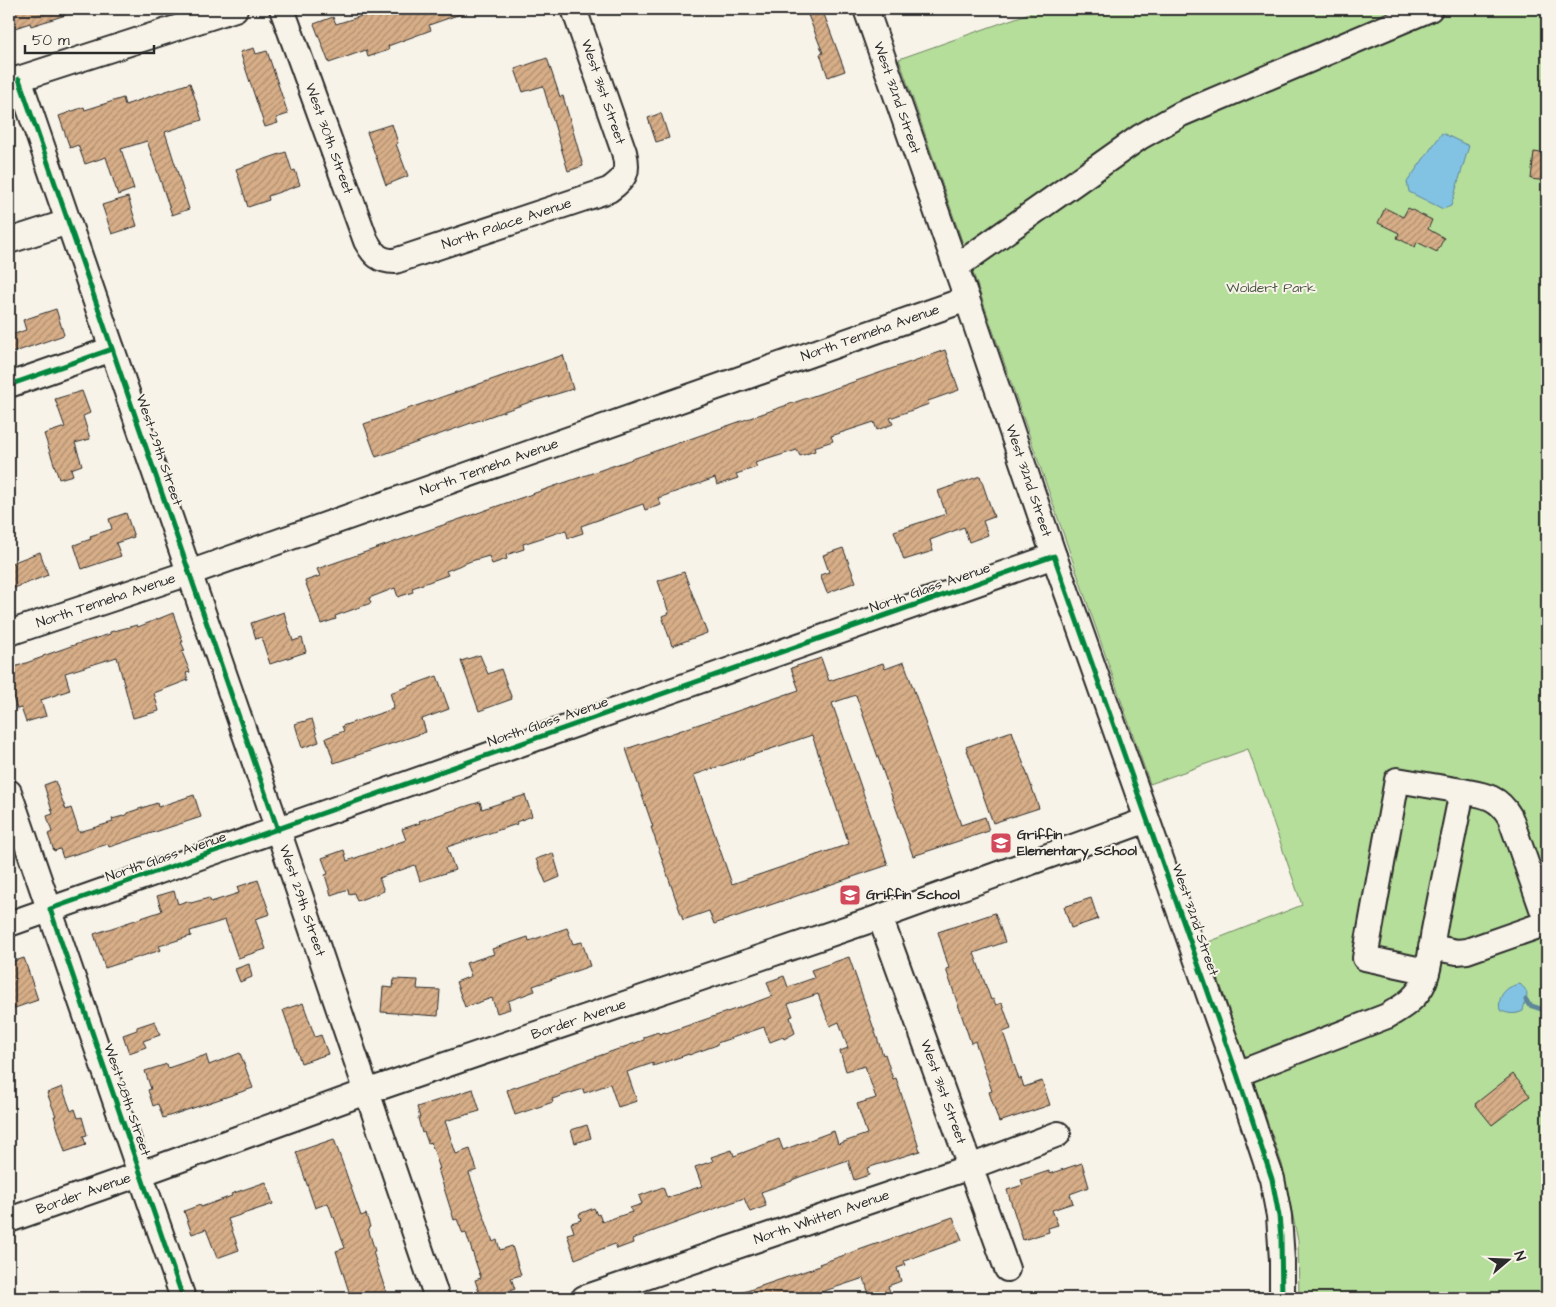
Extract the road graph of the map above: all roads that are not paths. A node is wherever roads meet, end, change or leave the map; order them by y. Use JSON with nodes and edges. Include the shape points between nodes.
{"nodes":[{"id":1,"x":235,"y":9,"type":"edge"},
{"id":2,"x":282,"y":9,"type":"edge"},
{"id":3,"x":574,"y":9,"type":"edge"},
{"id":4,"x":866,"y":9,"type":"edge"},
{"id":5,"x":1430,"y":9,"type":"edge"},
{"id":6,"x":14,"y":80,"type":"edge"},
{"id":7,"x":625,"y":176,"type":"joint"},
{"id":8,"x":68,"y":222,"type":"junction"},
{"id":9,"x":9,"y":242,"type":"edge"},
{"id":10,"x":385,"y":261,"type":"joint"},
{"id":11,"x":956,"y":267,"type":"junction"},
{"id":12,"x":967,"y":299,"type":"junction"},
{"id":13,"x":112,"y":349,"type":"junction"},
{"id":14,"x":9,"y":385,"type":"edge"},
{"id":15,"x":1054,"y":556,"type":"junction"},
{"id":16,"x":189,"y":573,"type":"junction"},
{"id":17,"x":9,"y":633,"type":"edge"},
{"id":18,"x":1462,"y":791,"type":"junction"},
{"id":19,"x":9,"y":792,"type":"edge"},
{"id":20,"x":1148,"y":820,"type":"junction"},
{"id":21,"x":278,"y":830,"type":"junction"},
{"id":22,"x":50,"y":910,"type":"junction"},
{"id":23,"x":880,"y":916,"type":"junction"},
{"id":24,"x":9,"y":924,"type":"edge"},
{"id":25,"x":1430,"y":947,"type":"junction"},
{"id":26,"x":1426,"y":971,"type":"junction"},
{"id":27,"x":1237,"y":1074,"type":"junction"},
{"id":28,"x":366,"y":1092,"type":"junction"},
{"id":29,"x":1058,"y":1134,"type":"dead end"},
{"id":30,"x":970,"y":1167,"type":"junction"},
{"id":31,"x":140,"y":1174,"type":"junction"},
{"id":32,"x":9,"y":1220,"type":"edge"},
{"id":33,"x":1007,"y":1269,"type":"dead end"},
{"id":34,"x":183,"y":1298,"type":"edge"},
{"id":35,"x":437,"y":1298,"type":"edge"},
{"id":36,"x":584,"y":1298,"type":"edge"},
{"id":37,"x":1282,"y":1298,"type":"edge"}],
"edges":[{"from":1,"to":6,"type":"street"},
{"from":2,"to":10,"type":"street","name":"West 30th Street","via":[[366,241],[372,253]]},
{"from":3,"to":7,"type":"street","name":"West 31st Street","via":[[624,152],[627,163]]},
{"from":4,"to":11,"type":"street","name":"West 32nd Street"},
{"from":5,"to":11,"type":"street","via":[[1162,124]]},
{"from":6,"to":8,"type":"street","name":"West 29th Street"},
{"from":7,"to":10,"type":"street","name":"North Palace Avenue","via":[[609,190],[400,259]]},
{"from":8,"to":9,"type":"street"},
{"from":8,"to":13,"type":"street","name":"West 29th Street"},
{"from":11,"to":12,"type":"street","name":"West 32nd Street"},
{"from":12,"to":15,"type":"street","name":"West 32nd Street"},
{"from":12,"to":16,"type":"street","name":"North Tenneha Avenue"},
{"from":13,"to":14,"type":"street"},
{"from":13,"to":16,"type":"street","name":"West 29th Street"},
{"from":15,"to":20,"type":"street","name":"West 32nd Street"},
{"from":15,"to":21,"type":"street","name":"North Glass Avenue"},
{"from":16,"to":17,"type":"street","name":"North Tenneha Avenue"},
{"from":16,"to":21,"type":"street","name":"West 29th Street"},
{"from":18,"to":25,"type":"street"},
{"from":18,"to":25,"type":"street","via":[[1493,798],[1506,809],[1547,923],[1467,951]]},
{"from":18,"to":26,"type":"street","via":[[1397,780],[1365,958]]},
{"from":19,"to":22,"type":"street","name":"West 28th Street"},
{"from":20,"to":23,"type":"street","name":"Border Avenue"},
{"from":20,"to":27,"type":"street","name":"West 32nd Street"},
{"from":21,"to":22,"type":"street","name":"North Glass Avenue"},
{"from":21,"to":28,"type":"street","name":"West 29th Street"},
{"from":22,"to":24,"type":"street","name":"North Glass Avenue"},
{"from":22,"to":31,"type":"street","name":"West 28th Street"},
{"from":23,"to":28,"type":"street","name":"Border Avenue"},
{"from":23,"to":30,"type":"street","name":"West 31st Street"},
{"from":25,"to":26,"type":"street"},
{"from":26,"to":27,"type":"street","via":[[1414,996],[1388,1016]]},
{"from":27,"to":37,"type":"street","name":"West 32nd Street","via":[[1276,1197],[1281,1237]]},
{"from":28,"to":31,"type":"street","name":"Border Avenue"},
{"from":28,"to":35,"type":"street","name":"West 29th Street"},
{"from":29,"to":30,"type":"street","name":"North Whitten Avenue"},
{"from":30,"to":33,"type":"street","name":"West 31st Street"},
{"from":30,"to":36,"type":"street","name":"North Whitten Avenue"},
{"from":31,"to":32,"type":"street","name":"Border Avenue"},
{"from":31,"to":34,"type":"street","name":"West 28th Street"}]}
